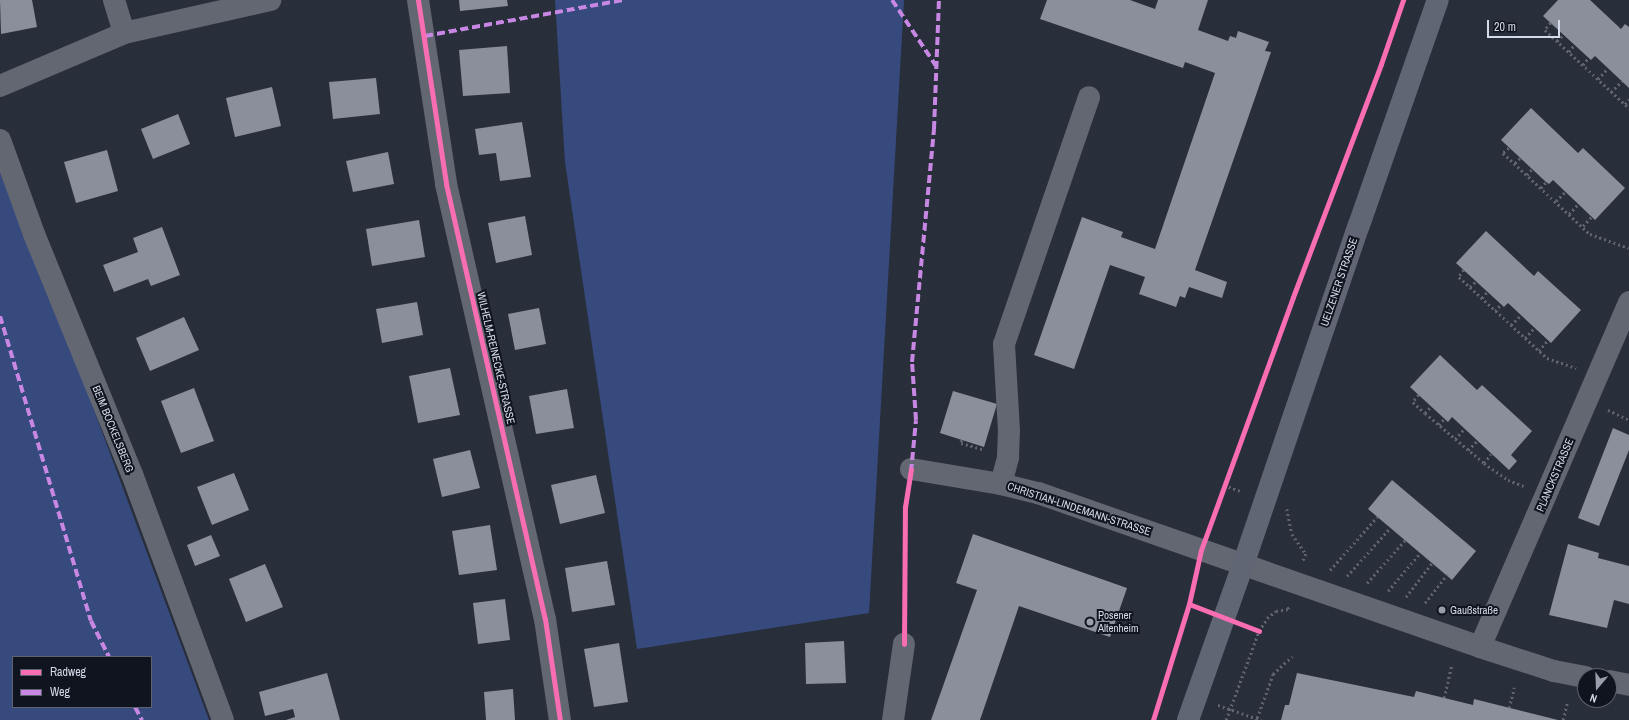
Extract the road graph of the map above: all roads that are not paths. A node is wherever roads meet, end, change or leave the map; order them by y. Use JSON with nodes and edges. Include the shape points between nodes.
{"nodes":[{"id":1,"x":114,"y":0,"type":"edge"},
{"id":2,"x":270,"y":0,"type":"edge"},
{"id":3,"x":418,"y":0,"type":"edge"},
{"id":4,"x":1438,"y":0,"type":"edge"},
{"id":5,"x":124,"y":33,"type":"junction"},
{"id":6,"x":0,"y":86,"type":"edge"},
{"id":7,"x":1089,"y":97,"type":"dead end"},
{"id":8,"x":0,"y":140,"type":"edge"},
{"id":9,"x":1629,"y":302,"type":"edge"},
{"id":10,"x":911,"y":469,"type":"dead end"},
{"id":11,"x":1001,"y":484,"type":"junction"},
{"id":12,"x":1244,"y":565,"type":"junction"},
{"id":13,"x":904,"y":644,"type":"dead end"},
{"id":14,"x":1480,"y":647,"type":"junction"},
{"id":15,"x":1577,"y":675,"type":"edge"},
{"id":16,"x":1617,"y":683,"type":"edge"},
{"id":17,"x":1629,"y":685,"type":"edge"},
{"id":18,"x":223,"y":720,"type":"edge"},
{"id":19,"x":560,"y":720,"type":"edge"},
{"id":20,"x":893,"y":720,"type":"edge"},
{"id":21,"x":1188,"y":720,"type":"edge"}],
"edges":[{"from":1,"to":5,"type":"street"},
{"from":2,"to":5,"type":"street"},
{"from":3,"to":19,"type":"street","name":"WILHELM-REINECKE-STRASSE","via":[[446,184],[545,619]]},
{"from":4,"to":12,"type":"main road","name":"UELZENER STRASSE","via":[[1264,500]]},
{"from":5,"to":6,"type":"street"},
{"from":7,"to":11,"type":"street","via":[[1004,344],[1009,431],[1008,457]]},
{"from":8,"to":18,"type":"street","name":"BEIM BOCKELSBERG","via":[[34,234],[132,474]]},
{"from":9,"to":14,"type":"street","name":"PLANCKSTRASSE"},
{"from":10,"to":11,"type":"street","name":"CHRISTIAN-LINDEMANN-STRASSE"},
{"from":11,"to":12,"type":"street","name":"CHRISTIAN-LINDEMANN-STRASSE","via":[[1038,493]]},
{"from":12,"to":14,"type":"street"},
{"from":12,"to":21,"type":"main road","name":"UELZENER STRASSE"},
{"from":13,"to":20,"type":"street"},
{"from":14,"to":15,"type":"street","via":[[1554,671]]},
{"from":16,"to":17,"type":"street"}]}
